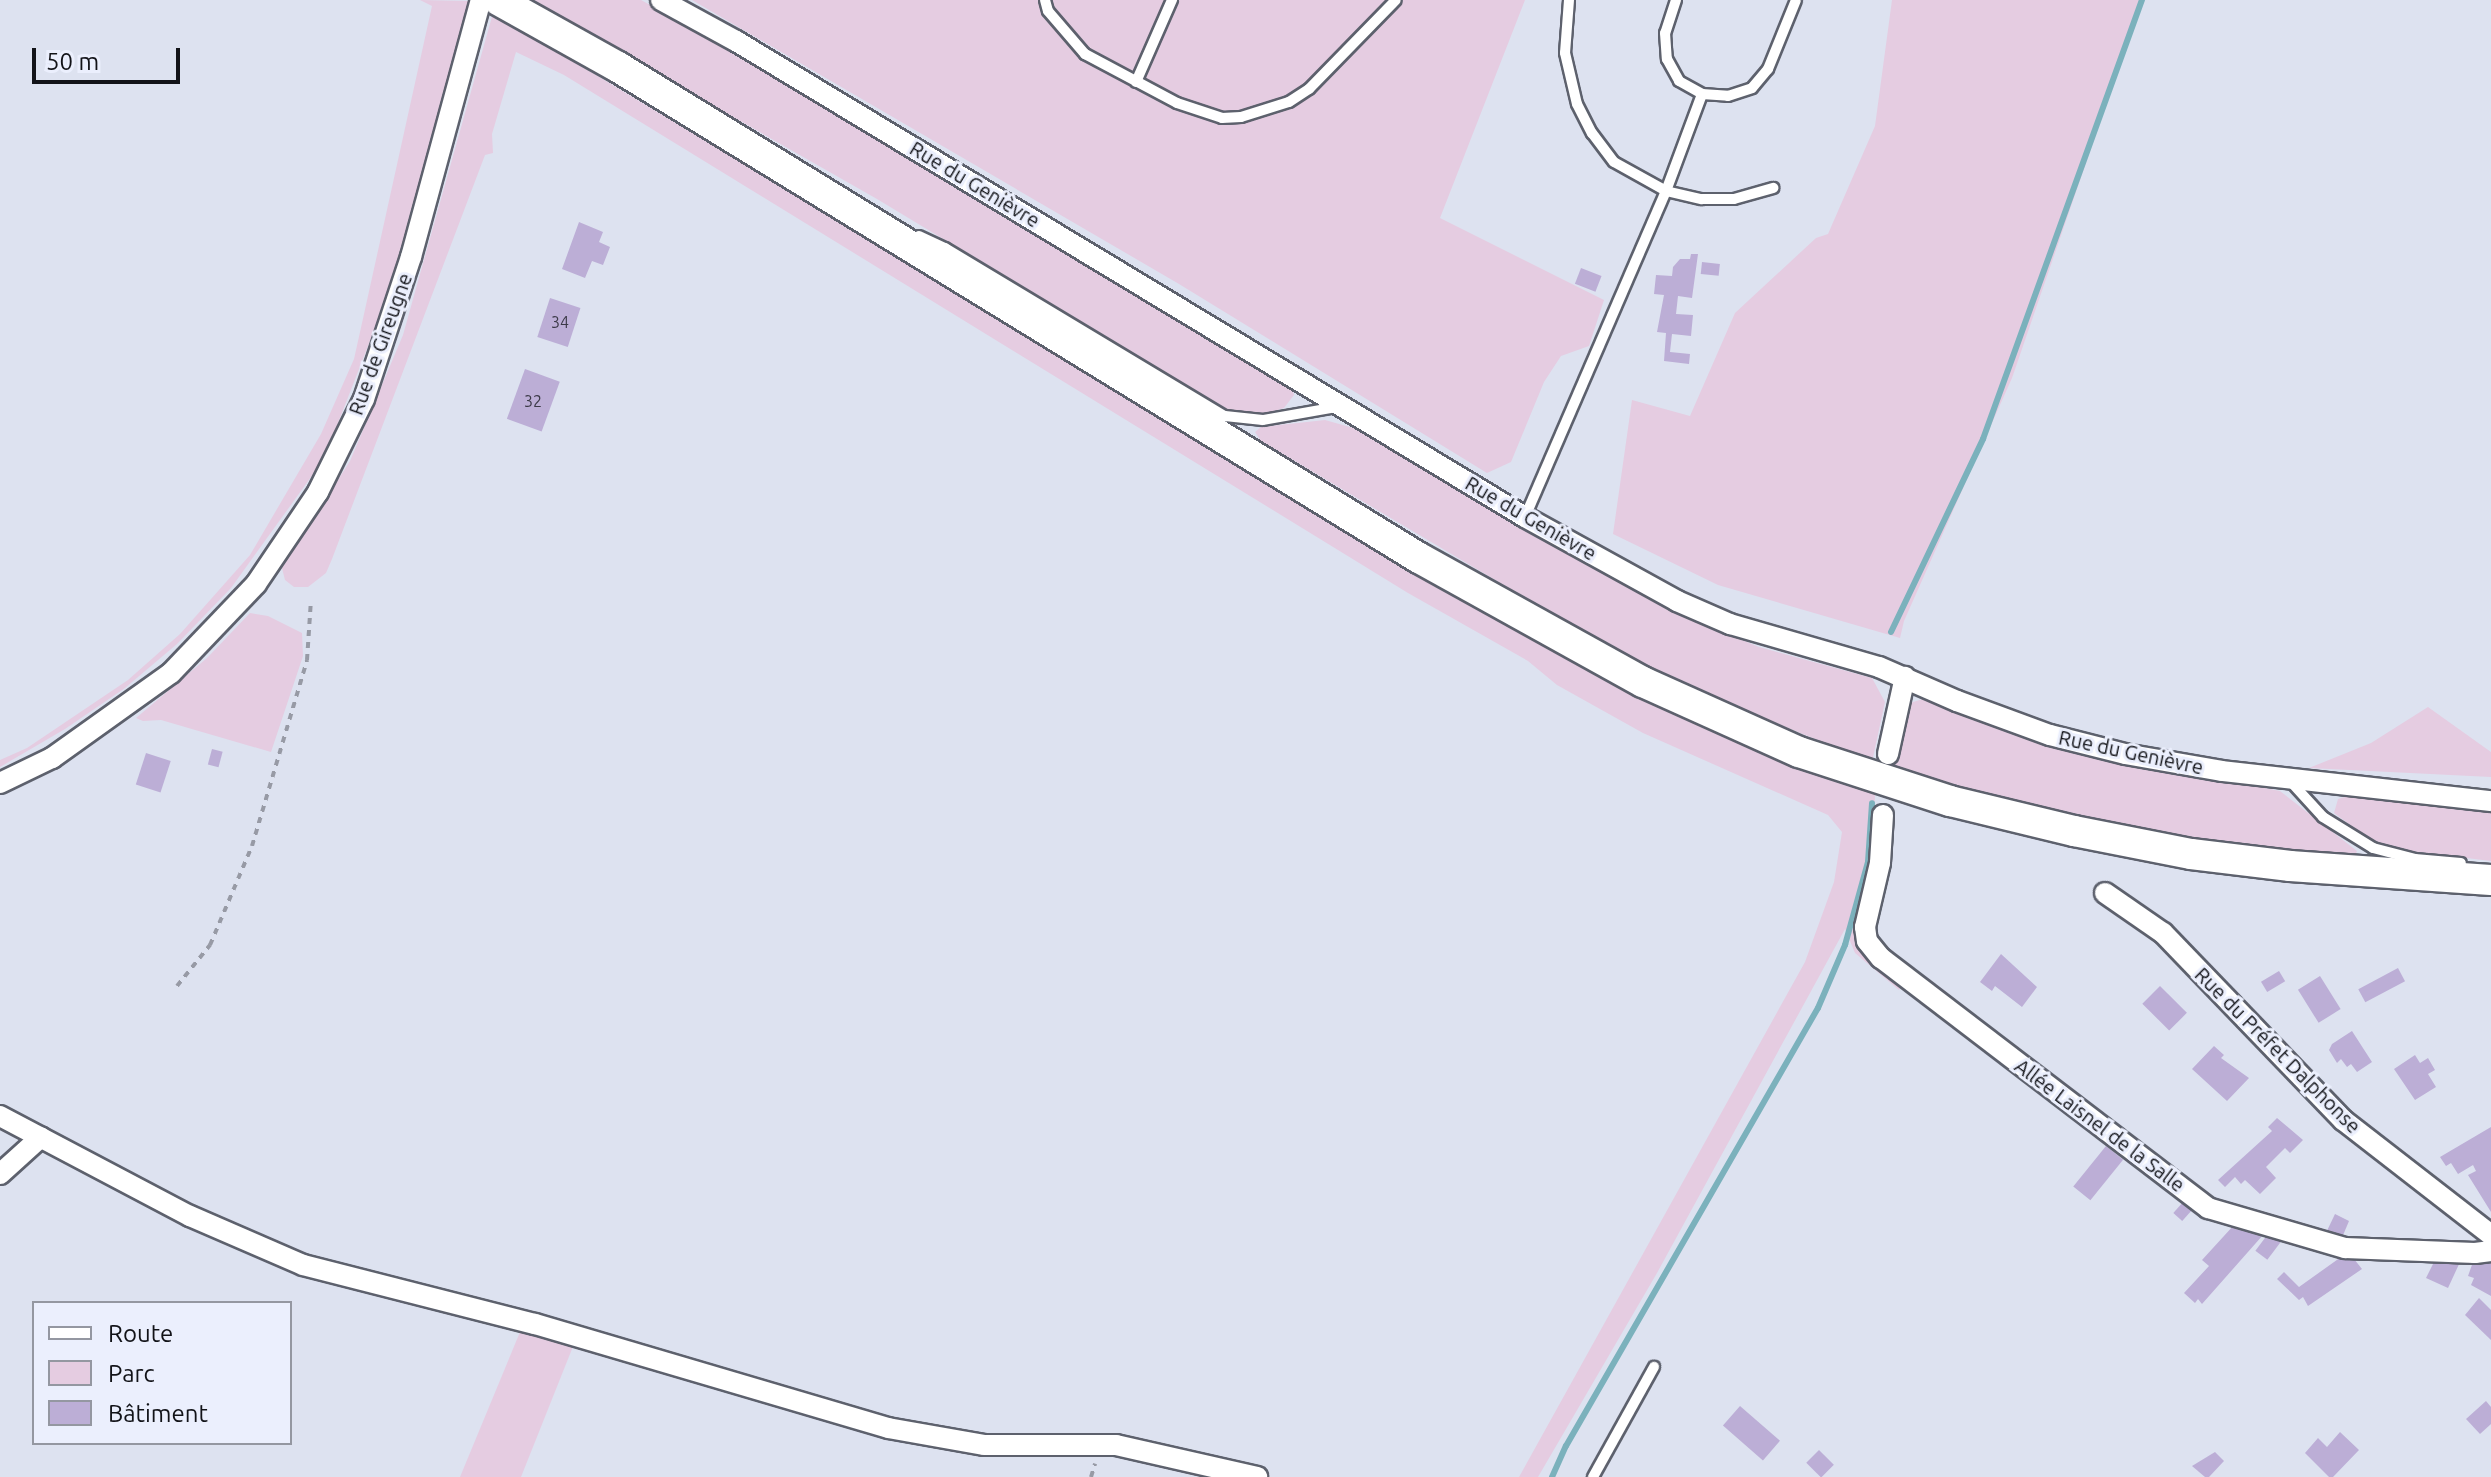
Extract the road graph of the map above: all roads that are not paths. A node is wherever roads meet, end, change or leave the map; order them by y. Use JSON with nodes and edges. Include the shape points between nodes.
{"nodes":[{"id":1,"x":481,"y":0,"type":"edge"},
{"id":2,"x":498,"y":0,"type":"edge"},
{"id":3,"x":661,"y":0,"type":"edge"},
{"id":4,"x":1045,"y":0,"type":"edge"},
{"id":5,"x":1172,"y":0,"type":"edge"},
{"id":6,"x":1396,"y":0,"type":"edge"},
{"id":7,"x":1569,"y":0,"type":"edge"},
{"id":8,"x":1676,"y":0,"type":"edge"},
{"id":9,"x":1794,"y":1,"type":"edge"},
{"id":10,"x":1136,"y":82,"type":"junction"},
{"id":11,"x":1702,"y":94,"type":"junction"},
{"id":12,"x":1773,"y":188,"type":"dead end"},
{"id":13,"x":1666,"y":191,"type":"junction"},
{"id":14,"x":840,"y":202,"type":"junction"},
{"id":15,"x":1343,"y":406,"type":"junction"},
{"id":16,"x":1525,"y":517,"type":"junction"},
{"id":17,"x":1905,"y":677,"type":"junction"},
{"id":18,"x":1888,"y":754,"type":"dead end"},
{"id":19,"x":2289,"y":779,"type":"junction"},
{"id":20,"x":0,"y":783,"type":"edge"},
{"id":21,"x":2491,"y":801,"type":"edge"},
{"id":22,"x":1883,"y":815,"type":"dead end"},
{"id":23,"x":2483,"y":872,"type":"edge"},
{"id":24,"x":2105,"y":893,"type":"dead end"},
{"id":25,"x":0,"y":1116,"type":"edge"},
{"id":26,"x":41,"y":1137,"type":"junction"},
{"id":27,"x":0,"y":1174,"type":"edge"},
{"id":28,"x":2491,"y":1235,"type":"edge"},
{"id":29,"x":2491,"y":1251,"type":"edge"},
{"id":30,"x":1654,"y":1367,"type":"dead end"},
{"id":31,"x":1257,"y":1477,"type":"edge"},
{"id":32,"x":1593,"y":1477,"type":"edge"}],
"edges":[{"from":1,"to":20,"type":"street","name":"Rue de Gireugne","via":[[411,257],[364,399],[318,492],[256,584],[171,673],[52,758]]},
{"from":2,"to":14,"type":"main road"},
{"from":3,"to":15,"type":"street","name":"Rue du Genièvre"},
{"from":4,"to":10,"type":"lane","via":[[1048,11],[1085,54]]},
{"from":5,"to":10,"type":"lane"},
{"from":6,"to":10,"type":"lane","via":[[1309,89],[1289,102],[1222,118]]},
{"from":7,"to":13,"type":"lane","via":[[1565,53],[1577,104],[1614,162]]},
{"from":8,"to":11,"type":"lane","via":[[1665,33],[1667,59],[1679,81]]},
{"from":9,"to":11,"type":"lane","via":[[1774,56],[1752,88],[1728,96]]},
{"from":11,"to":13,"type":"lane"},
{"from":12,"to":13,"type":"lane","via":[[1734,199]]},
{"from":13,"to":16,"type":"lane"},
{"from":14,"to":15,"type":"lane","via":[[945,248],[1225,416],[1263,420]]},
{"from":14,"to":23,"type":"main road","via":[[1419,558],[1643,682],[1799,752],[1950,801],[2191,854],[2290,866]]},
{"from":15,"to":16,"type":"street","name":"Rue du Genièvre"},
{"from":16,"to":17,"type":"street","name":"Rue du Genièvre","via":[[1677,601],[1730,624]]},
{"from":17,"to":18,"type":"street"},
{"from":17,"to":19,"type":"street","name":"Rue du Genièvre","via":[[2050,735],[2139,756]]},
{"from":19,"to":21,"type":"street","name":"Rue du Genièvre"},
{"from":19,"to":23,"type":"lane","via":[[2323,817],[2373,848]]},
{"from":22,"to":29,"type":"street","name":"Allée Laisnel de la Salle","via":[[1880,863],[1865,927],[1867,941],[1881,958],[2208,1208],[2345,1248]]},
{"from":24,"to":28,"type":"street","name":"Rue du Préfet Dalphonse","via":[[2163,933],[2343,1120]]},
{"from":25,"to":26,"type":"street"},
{"from":26,"to":27,"type":"street"},
{"from":26,"to":31,"type":"street","via":[[190,1216],[303,1265],[535,1324],[888,1428],[984,1445],[1116,1445]]},
{"from":30,"to":32,"type":"lane"}]}
